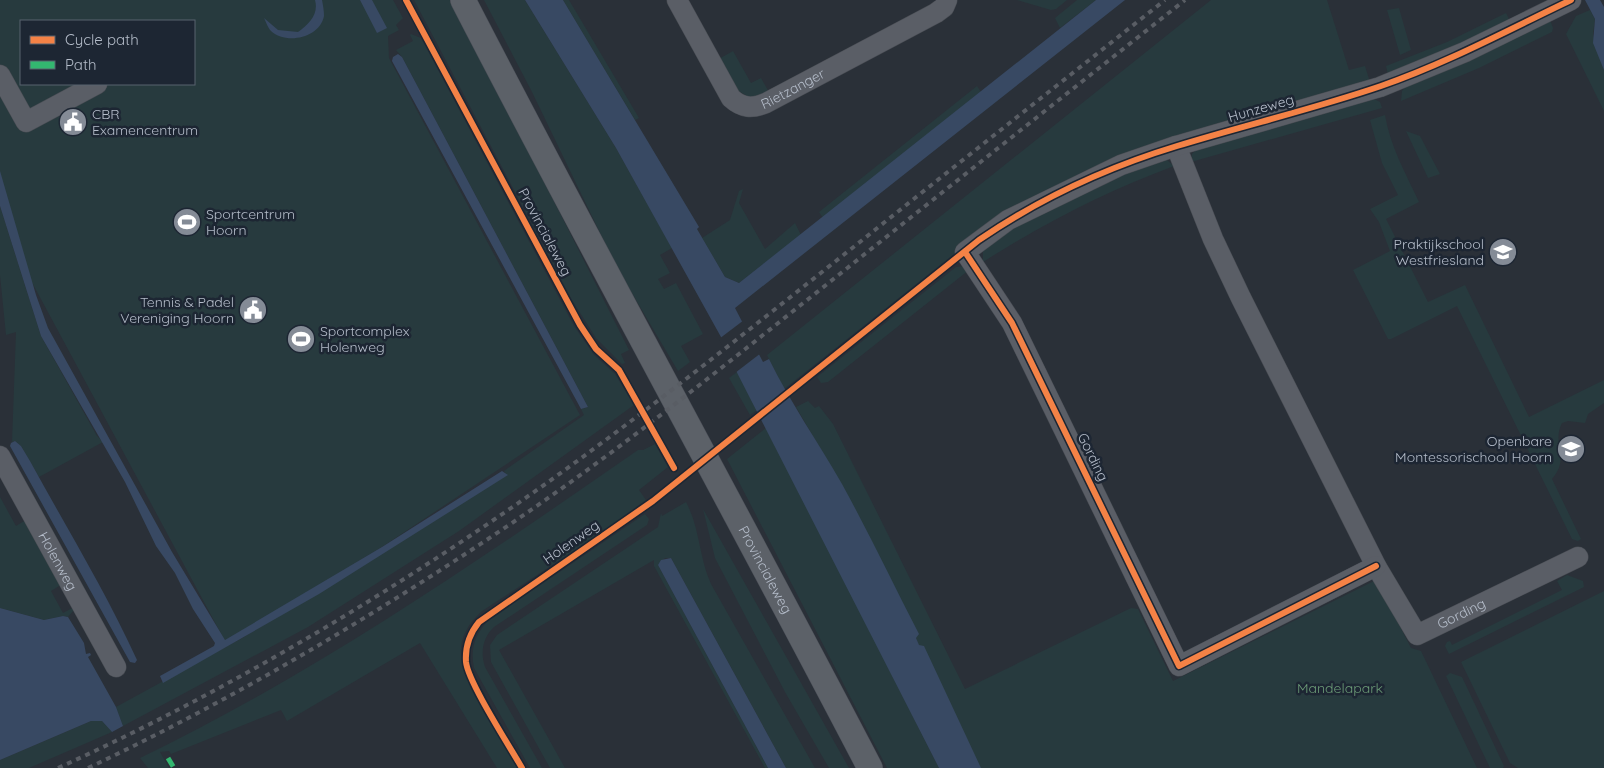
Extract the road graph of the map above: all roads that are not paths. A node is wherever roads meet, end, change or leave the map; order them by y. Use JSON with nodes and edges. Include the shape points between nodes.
{"nodes":[{"id":1,"x":463,"y":0,"type":"edge"},
{"id":2,"x":677,"y":0,"type":"edge"},
{"id":3,"x":948,"y":0,"type":"edge"},
{"id":4,"x":1568,"y":1,"type":"edge"},
{"id":5,"x":0,"y":75,"type":"edge"},
{"id":6,"x":95,"y":85,"type":"edge"},
{"id":7,"x":1176,"y":146,"type":"junction"},
{"id":8,"x":965,"y":252,"type":"joint"},
{"id":9,"x":0,"y":456,"type":"edge"},
{"id":10,"x":1578,"y":557,"type":"dead end"},
{"id":11,"x":1376,"y":566,"type":"junction"},
{"id":12,"x":116,"y":667,"type":"dead end"},
{"id":13,"x":870,"y":768,"type":"edge"}],
"edges":[{"from":1,"to":13,"type":"main road","name":"Provincialeweg"},
{"from":2,"to":3,"type":"street","name":"Rietzanger","via":[[731,98],[751,108],[766,104],[936,13]]},
{"from":4,"to":7,"type":"street","name":"Hunzeweg","via":[[1465,52],[1380,86]]},
{"from":5,"to":6,"type":"street","via":[[26,122]]},
{"from":7,"to":8,"type":"street","name":"Hunzeweg","via":[[1121,165],[1008,220]]},
{"from":7,"to":11,"type":"street","name":"Gording","via":[[1213,239]]},
{"from":8,"to":11,"type":"street","name":"Gording","via":[[1016,331],[1179,666]]},
{"from":9,"to":12,"type":"street","name":"Holenweg"},
{"from":10,"to":11,"type":"street","name":"Gording","via":[[1417,635]]}]}
